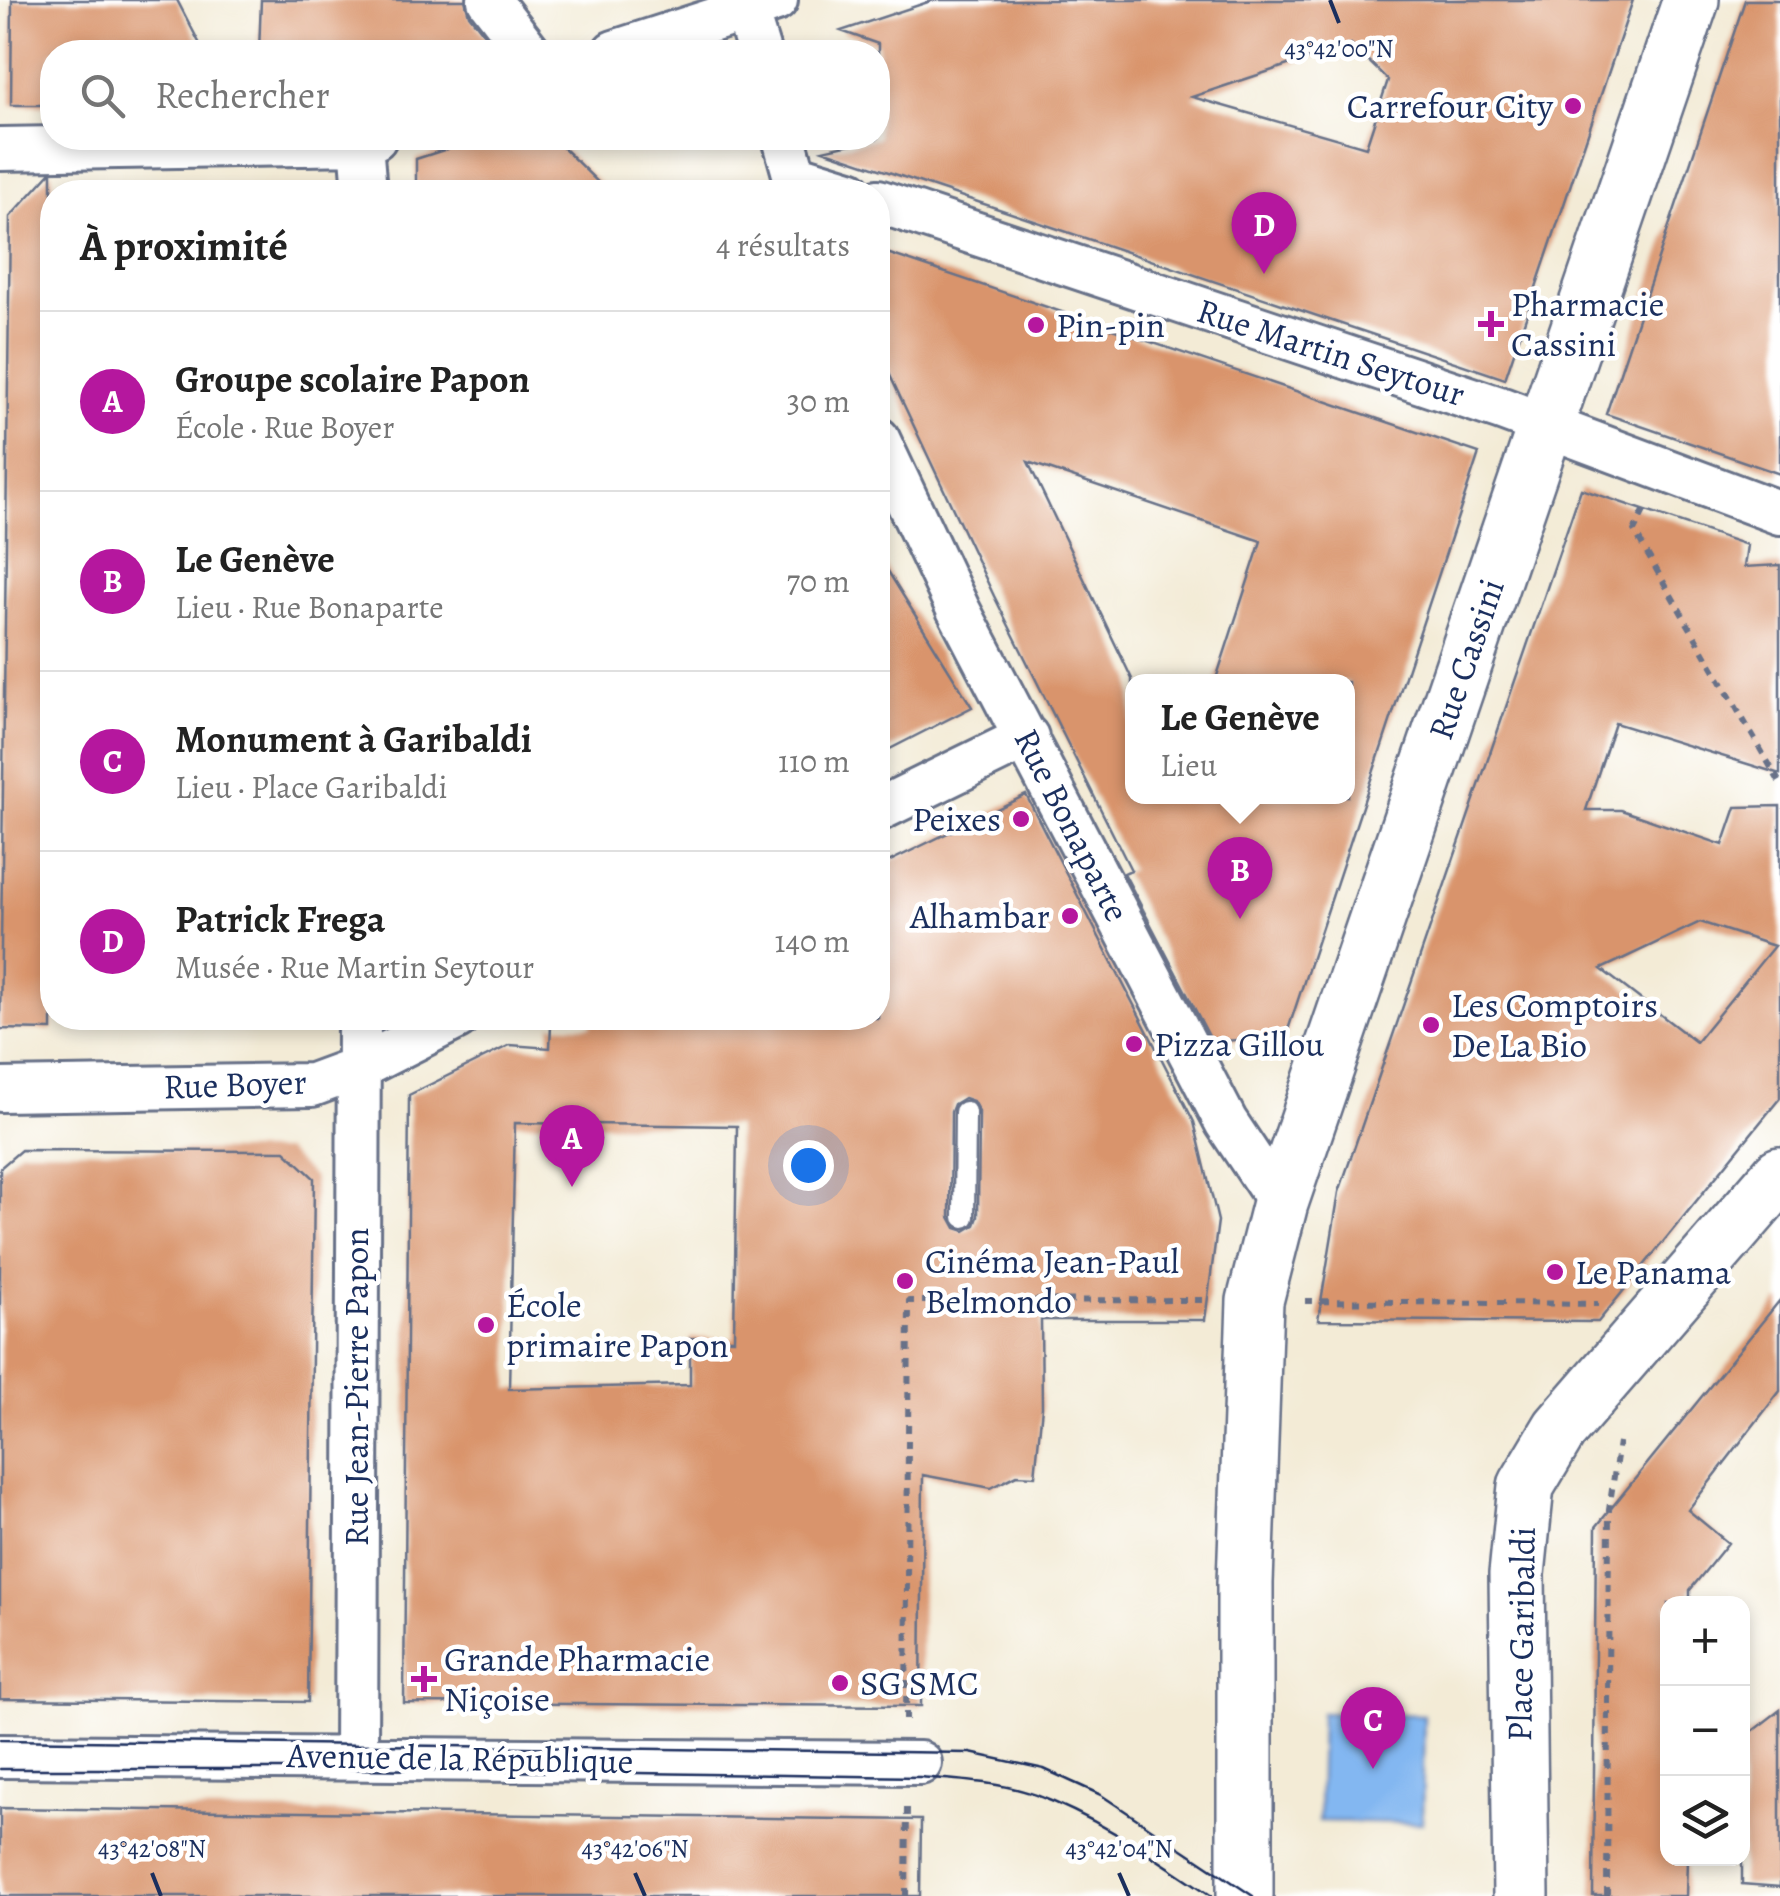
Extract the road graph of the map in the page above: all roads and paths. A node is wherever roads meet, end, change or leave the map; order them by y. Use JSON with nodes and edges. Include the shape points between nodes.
{"nodes":[{"id":1,"x":489,"y":0,"type":"edge"},
{"id":2,"x":1691,"y":0,"type":"edge"},
{"id":3,"x":755,"y":3,"type":"edge"},
{"id":4,"x":521,"y":40,"type":"edge"},
{"id":5,"x":649,"y":40,"type":"edge"},
{"id":6,"x":758,"y":40,"type":"edge"},
{"id":7,"x":40,"y":148,"type":"edge"},
{"id":8,"x":0,"y":149,"type":"edge"},
{"id":9,"x":367,"y":150,"type":"edge"},
{"id":10,"x":792,"y":168,"type":"edge"},
{"id":11,"x":366,"y":180,"type":"edge"},
{"id":12,"x":821,"y":180,"type":"edge"},
{"id":13,"x":890,"y":206,"type":"edge"},
{"id":14,"x":1546,"y":424,"type":"junction"},
{"id":15,"x":890,"y":464,"type":"edge"},
{"id":16,"x":1663,"y":469,"type":"junction"},
{"id":17,"x":1780,"y":513,"type":"edge"},
{"id":18,"x":1027,"y":737,"type":"junction"},
{"id":19,"x":1780,"y":784,"type":"edge"},
{"id":20,"x":890,"y":804,"type":"edge"},
{"id":21,"x":359,"y":1030,"type":"edge"},
{"id":22,"x":433,"y":1030,"type":"edge"},
{"id":23,"x":358,"y":1068,"type":"junction"},
{"id":24,"x":0,"y":1090,"type":"edge"},
{"id":25,"x":965,"y":1112,"type":"dead end"},
{"id":26,"x":1780,"y":1174,"type":"edge"},
{"id":27,"x":1280,"y":1203,"type":"junction"},
{"id":28,"x":964,"y":1218,"type":"dead end"},
{"id":29,"x":1321,"y":1301,"type":"dead end"},
{"id":30,"x":1231,"y":1311,"type":"junction"},
{"id":31,"x":1622,"y":1326,"type":"junction"},
{"id":32,"x":1609,"y":1510,"type":"dead end"},
{"id":33,"x":906,"y":1706,"type":"dead end"},
{"id":34,"x":0,"y":1756,"type":"edge"},
{"id":35,"x":356,"y":1756,"type":"junction"},
{"id":36,"x":920,"y":1764,"type":"dead end"},
{"id":37,"x":907,"y":1819,"type":"dead end"},
{"id":38,"x":906,"y":1896,"type":"edge"},
{"id":39,"x":1245,"y":1896,"type":"edge"},
{"id":40,"x":1521,"y":1896,"type":"edge"},
{"id":41,"x":1607,"y":1896,"type":"edge"}],
"edges":[{"from":1,"to":4,"type":"street"},
{"from":2,"to":14,"type":"main road","name":"Rue Cassini"},
{"from":3,"to":5,"type":"street"},
{"from":3,"to":6,"type":"street"},
{"from":7,"to":8,"type":"street"},
{"from":9,"to":11,"type":"street"},
{"from":10,"to":12,"type":"street"},
{"from":13,"to":14,"type":"street","name":"Rue Martin Seytour"},
{"from":14,"to":16,"type":"street","name":"Rue Martin Seytour"},
{"from":14,"to":27,"type":"main road","name":"Rue Cassini"},
{"from":15,"to":18,"type":"street","name":"Rue Bonaparte"},
{"from":16,"to":17,"type":"street","name":"Rue Martin Seytour"},
{"from":16,"to":19,"type":"path","via":[[1634,531]]},
{"from":18,"to":20,"type":"street"},
{"from":18,"to":27,"type":"street","name":"Rue Bonaparte","via":[[1226,1122]]},
{"from":21,"to":23,"type":"street","name":"Rue Jean-Pierre Papon"},
{"from":22,"to":23,"type":"street","name":"Rue Boyer"},
{"from":23,"to":24,"type":"street","name":"Rue Boyer","via":[[312,1085]]},
{"from":23,"to":35,"type":"street","name":"Rue Jean-Pierre Papon"},
{"from":25,"to":28,"type":"lane"},
{"from":26,"to":31,"type":"main road","name":"Place Garibaldi"},
{"from":27,"to":30,"type":"main road","name":"Rue Cassini","via":[[1262,1266]]},
{"from":29,"to":31,"type":"path"},
{"from":30,"to":33,"type":"path","via":[[909,1301]]},
{"from":30,"to":39,"type":"main road","via":[[1245,1584]]},
{"from":31,"to":40,"type":"main road","name":"Place Garibaldi","via":[[1526,1486],[1518,1574]]},
{"from":32,"to":41,"type":"path"},
{"from":34,"to":35,"type":"street","name":"Avenue de la République"},
{"from":35,"to":36,"type":"street","name":"Avenue de la République"},
{"from":37,"to":38,"type":"path"}]}
